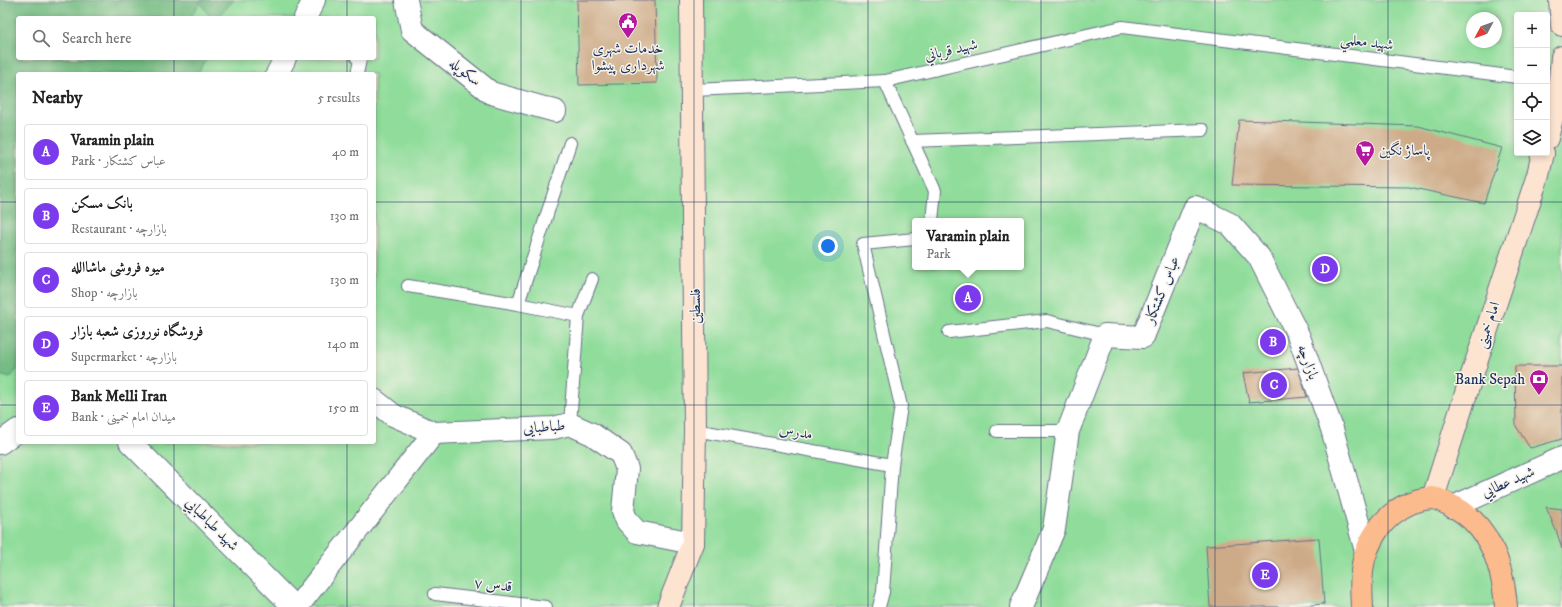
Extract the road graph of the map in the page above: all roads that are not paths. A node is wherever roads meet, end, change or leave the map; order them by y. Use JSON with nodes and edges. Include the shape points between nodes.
{"nodes":[{"id":1,"x":314,"y":0,"type":"edge"},
{"id":2,"x":406,"y":0,"type":"edge"},
{"id":3,"x":692,"y":0,"type":"edge"},
{"id":4,"x":1560,"y":0,"type":"edge"},
{"id":5,"x":306,"y":16,"type":"edge"},
{"id":6,"x":1562,"y":25,"type":"edge"},
{"id":7,"x":1214,"y":39,"type":"joint"},
{"id":8,"x":1562,"y":57,"type":"edge"},
{"id":9,"x":284,"y":60,"type":"edge"},
{"id":10,"x":360,"y":60,"type":"edge"},
{"id":11,"x":278,"y":72,"type":"edge"},
{"id":12,"x":357,"y":72,"type":"edge"},
{"id":13,"x":1514,"y":77,"type":"edge"},
{"id":14,"x":885,"y":81,"type":"junction"},
{"id":15,"x":1553,"y":81,"type":"edge"},
{"id":16,"x":693,"y":90,"type":"junction"},
{"id":17,"x":555,"y":111,"type":"dead end"},
{"id":18,"x":1550,"y":126,"type":"edge"},
{"id":19,"x":1203,"y":130,"type":"dead end"},
{"id":20,"x":912,"y":141,"type":"junction"},
{"id":21,"x":570,"y":143,"type":"dead end"},
{"id":22,"x":1542,"y":156,"type":"edge"},
{"id":23,"x":1196,"y":207,"type":"joint"},
{"id":24,"x":932,"y":218,"type":"edge"},
{"id":25,"x":912,"y":239,"type":"edge"},
{"id":26,"x":592,"y":279,"type":"dead end"},
{"id":27,"x":408,"y":286,"type":"dead end"},
{"id":28,"x":518,"y":304,"type":"junction"},
{"id":29,"x":578,"y":316,"type":"junction"},
{"id":30,"x":949,"y":332,"type":"dead end"},
{"id":31,"x":1105,"y":335,"type":"junction"},
{"id":32,"x":376,"y":402,"type":"edge"},
{"id":33,"x":570,"y":424,"type":"junction"},
{"id":34,"x":695,"y":430,"type":"junction"},
{"id":35,"x":16,"y":431,"type":"edge"},
{"id":36,"x":997,"y":431,"type":"dead end"},
{"id":37,"x":1068,"y":431,"type":"junction"},
{"id":38,"x":434,"y":433,"type":"junction"},
{"id":39,"x":0,"y":443,"type":"edge"},
{"id":40,"x":132,"y":444,"type":"edge"},
{"id":41,"x":1562,"y":458,"type":"edge"},
{"id":42,"x":892,"y":465,"type":"junction"},
{"id":43,"x":1433,"y":498,"type":"junction"},
{"id":44,"x":1453,"y":506,"type":"junction"},
{"id":45,"x":693,"y":543,"type":"junction"},
{"id":46,"x":1366,"y":551,"type":"junction"},
{"id":47,"x":435,"y":594,"type":"dead end"},
{"id":48,"x":295,"y":607,"type":"edge"},
{"id":49,"x":546,"y":607,"type":"edge"},
{"id":50,"x":668,"y":607,"type":"edge"},
{"id":51,"x":879,"y":607,"type":"edge"},
{"id":52,"x":1020,"y":607,"type":"edge"},
{"id":53,"x":1362,"y":607,"type":"edge"},
{"id":54,"x":1506,"y":607,"type":"edge"}],
"edges":[{"from":1,"to":5,"type":"street"},
{"from":2,"to":17,"type":"street","name":"سکوپله","via":[[412,30],[491,93]]},
{"from":3,"to":16,"type":"main road","name":"فلسطین"},
{"from":4,"to":6,"type":"main road"},
{"from":7,"to":13,"type":"lane","name":"شهيد معلمي"},
{"from":7,"to":14,"type":"lane","name":"شهيد قرباني","via":[[1122,28]]},
{"from":8,"to":15,"type":"main road"},
{"from":9,"to":11,"type":"street"},
{"from":10,"to":12,"type":"lane"},
{"from":14,"to":16,"type":"lane","name":"شهيد قرباني"},
{"from":14,"to":20,"type":"lane"},
{"from":15,"to":18,"type":"main road","via":[[1559,90]]},
{"from":16,"to":34,"type":"main road","name":"فلسطین"},
{"from":19,"to":20,"type":"lane"},
{"from":20,"to":24,"type":"lane","via":[[935,191]]},
{"from":21,"to":28,"type":"lane"},
{"from":22,"to":43,"type":"main road","name":"امام خمینی"},
{"from":23,"to":31,"type":"street","name":"عباس كشتكار","via":[[1143,337]]},
{"from":23,"to":46,"type":"street","name":"بازارچه","via":[[1230,224],[1259,257],[1299,337],[1332,429]]},
{"from":25,"to":42,"type":"lane","via":[[863,244],[901,406]]},
{"from":26,"to":29,"type":"lane"},
{"from":27,"to":28,"type":"lane"},
{"from":28,"to":29,"type":"lane"},
{"from":29,"to":33,"type":"lane"},
{"from":30,"to":31,"type":"lane","via":[[1047,321]]},
{"from":31,"to":37,"type":"street"},
{"from":32,"to":38,"type":"street","name":"طباطبایی","via":[[393,415]]},
{"from":33,"to":38,"type":"street","name":"طباطبایی","via":[[553,428]]},
{"from":33,"to":45,"type":"street","name":"طباطبایی","via":[[592,434],[621,454],[627,469],[623,511],[627,521],[637,532]]},
{"from":34,"to":42,"type":"lane","name":"مدرس"},
{"from":34,"to":45,"type":"main road","name":"فلسطین"},
{"from":35,"to":39,"type":"street"},
{"from":36,"to":37,"type":"lane"},
{"from":37,"to":52,"type":"street","via":[[1054,529]]},
{"from":38,"to":48,"type":"street"},
{"from":40,"to":48,"type":"street","name":"شهيد طباطبايي"},
{"from":41,"to":44,"type":"street","name":"شهيد عطايي"},
{"from":42,"to":51,"type":"lane","via":[[883,592]]},
{"from":43,"to":44,"type":"main road"},
{"from":43,"to":46,"type":"main road","via":[[1412,503],[1395,512],[1378,528]]},
{"from":44,"to":54,"type":"main road","via":[[1478,524],[1497,558],[1505,588]]},
{"from":45,"to":50,"type":"main road","name":"فلسطین"},
{"from":46,"to":53,"type":"main road","via":[[1360,584]]},
{"from":47,"to":49,"type":"lane","name":"قدس ۷"}]}
